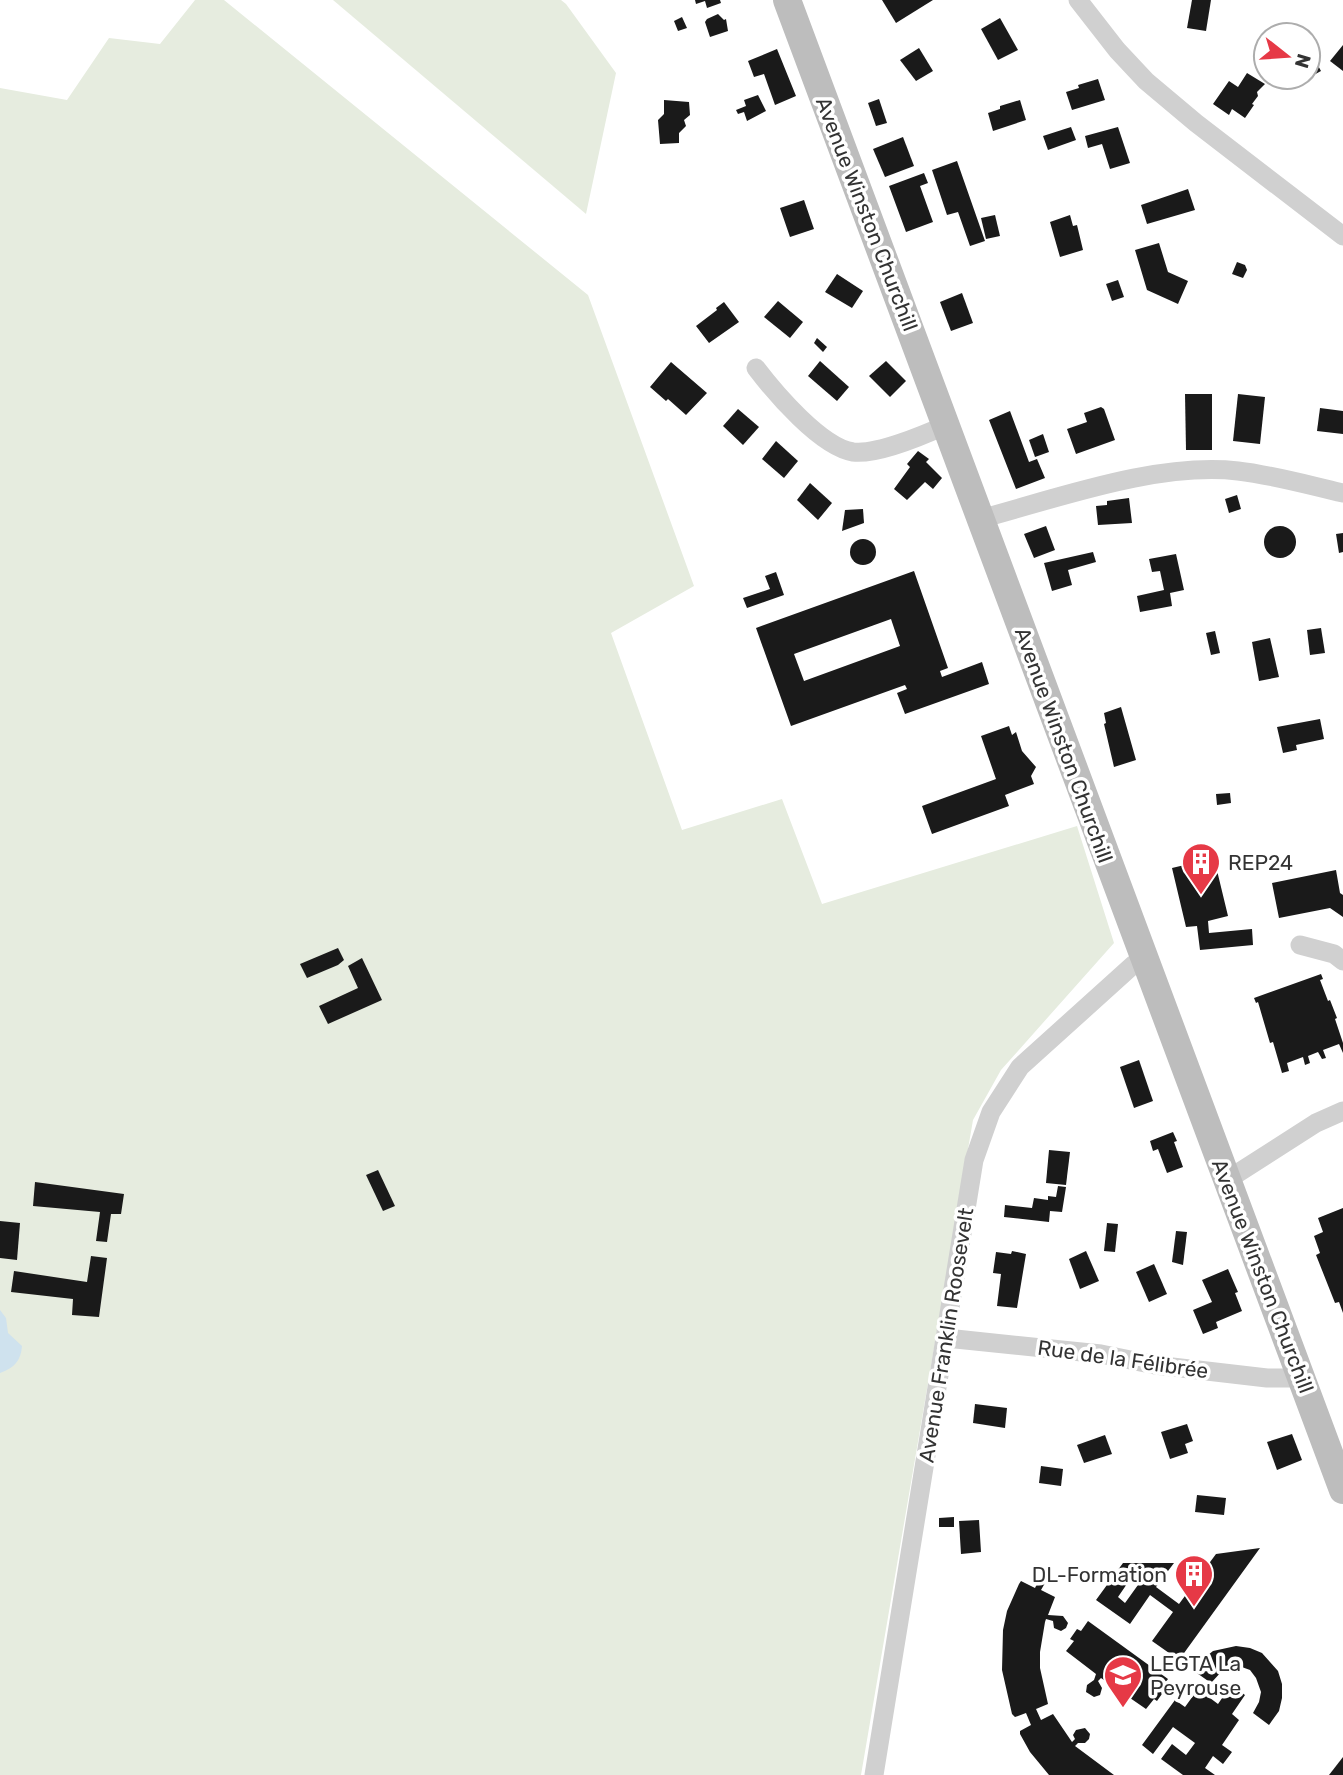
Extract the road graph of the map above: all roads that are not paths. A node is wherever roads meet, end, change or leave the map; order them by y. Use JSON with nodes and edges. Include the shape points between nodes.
{"nodes":[{"id":1,"x":787,"y":0,"type":"edge"},
{"id":2,"x":1078,"y":0,"type":"edge"},
{"id":3,"x":1343,"y":236,"type":"edge"},
{"id":4,"x":755,"y":368,"type":"dead end"},
{"id":5,"x":946,"y":425,"type":"junction"},
{"id":6,"x":1343,"y":493,"type":"edge"},
{"id":7,"x":980,"y":519,"type":"junction"},
{"id":8,"x":1300,"y":945,"type":"dead end"},
{"id":9,"x":1144,"y":960,"type":"junction"},
{"id":10,"x":1343,"y":961,"type":"edge"},
{"id":11,"x":1343,"y":1111,"type":"edge"},
{"id":12,"x":1227,"y":1180,"type":"junction"},
{"id":13,"x":946,"y":1338,"type":"junction"},
{"id":14,"x":1300,"y":1373,"type":"junction"},
{"id":15,"x":1343,"y":1490,"type":"edge"},
{"id":16,"x":874,"y":1775,"type":"edge"}],
"edges":[{"from":1,"to":5,"type":"main road","name":"Avenue Winston Churchill"},
{"from":2,"to":3,"type":"street","via":[[1146,81]]},
{"from":4,"to":5,"type":"street","via":[[782,401],[826,439],[850,452],[880,448]]},
{"from":5,"to":7,"type":"main road","name":"Avenue Winston Churchill"},
{"from":6,"to":7,"type":"street","via":[[1236,471],[1181,471]]},
{"from":7,"to":9,"type":"main road","name":"Avenue Winston Churchill"},
{"from":8,"to":10,"type":"street"},
{"from":9,"to":12,"type":"main road","name":"Avenue Winston Churchill"},
{"from":9,"to":13,"type":"street","name":"Avenue Franklin Roosevelt","via":[[1020,1068],[991,1112],[974,1160]]},
{"from":11,"to":12,"type":"street"},
{"from":12,"to":14,"type":"main road","name":"Avenue Winston Churchill"},
{"from":13,"to":14,"type":"street","name":"Rue de la Félibrée","via":[[1267,1378]]},
{"from":13,"to":16,"type":"street","name":"Avenue Franklin Roosevelt"},
{"from":14,"to":15,"type":"main road","name":"Avenue Winston Churchill"}]}
